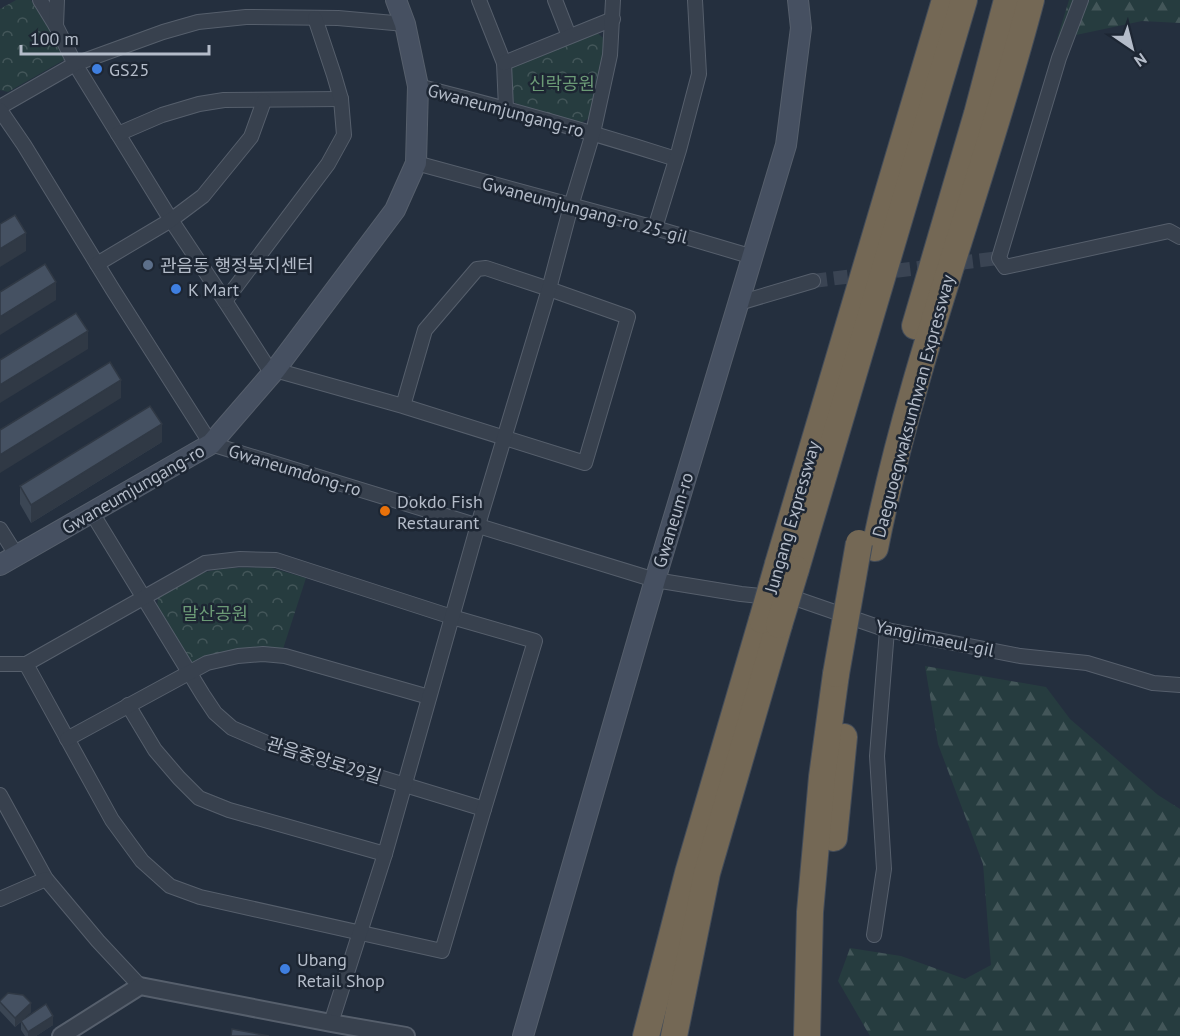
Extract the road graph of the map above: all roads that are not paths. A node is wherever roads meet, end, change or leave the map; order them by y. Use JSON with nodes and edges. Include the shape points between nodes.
{"nodes":[{"id":1,"x":40,"y":0,"type":"edge"},
{"id":2,"x":57,"y":0,"type":"edge"},
{"id":3,"x":396,"y":0,"type":"edge"},
{"id":4,"x":479,"y":0,"type":"edge"},
{"id":5,"x":555,"y":0,"type":"edge"},
{"id":6,"x":613,"y":0,"type":"edge"},
{"id":7,"x":695,"y":0,"type":"edge"},
{"id":8,"x":798,"y":0,"type":"edge"},
{"id":9,"x":945,"y":0,"type":"edge"},
{"id":10,"x":964,"y":0,"type":"edge"},
{"id":11,"x":1007,"y":0,"type":"edge"},
{"id":12,"x":1031,"y":0,"type":"edge"},
{"id":13,"x":1081,"y":0,"type":"edge"},
{"id":14,"x":315,"y":18,"type":"junction"},
{"id":15,"x":613,"y":19,"type":"junction"},
{"id":16,"x":405,"y":24,"type":"junction"},
{"id":17,"x":56,"y":26,"type":"junction"},
{"id":18,"x":569,"y":36,"type":"junction"},
{"id":19,"x":504,"y":63,"type":"junction"},
{"id":20,"x":75,"y":64,"type":"junction"},
{"id":21,"x":418,"y":86,"type":"junction"},
{"id":22,"x":341,"y":99,"type":"junction"},
{"id":23,"x":264,"y":101,"type":"junction"},
{"id":24,"x":0,"y":108,"type":"edge"},
{"id":25,"x":506,"y":108,"type":"junction"},
{"id":26,"x":593,"y":133,"type":"junction"},
{"id":27,"x":118,"y":134,"type":"junction"},
{"id":28,"x":676,"y":159,"type":"junction"},
{"id":29,"x":416,"y":163,"type":"junction"},
{"id":30,"x":571,"y":206,"type":"junction"},
{"id":31,"x":171,"y":220,"type":"junction"},
{"id":32,"x":655,"y":228,"type":"junction"},
{"id":33,"x":1180,"y":237,"type":"edge"},
{"id":34,"x":753,"y":257,"type":"junction"},
{"id":35,"x":97,"y":264,"type":"junction"},
{"id":36,"x":813,"y":281,"type":"tunnel mouth"},
{"id":37,"x":549,"y":289,"type":"junction"},
{"id":38,"x":225,"y":301,"type":"junction"},
{"id":39,"x":739,"y":303,"type":"junction"},
{"id":40,"x":273,"y":372,"type":"junction"},
{"id":41,"x":403,"y":406,"type":"junction"},
{"id":42,"x":505,"y":438,"type":"junction"},
{"id":43,"x":211,"y":444,"type":"junction"},
{"id":44,"x":92,"y":513,"type":"junction"},
{"id":45,"x":478,"y":525,"type":"junction"},
{"id":46,"x":0,"y":529,"type":"edge"},
{"id":47,"x":867,"y":545,"type":"junction"},
{"id":48,"x":8,"y":561,"type":"edge"},
{"id":49,"x":787,"y":567,"type":"junction"},
{"id":50,"x":655,"y":580,"type":"junction"},
{"id":51,"x":144,"y":596,"type":"junction"},
{"id":52,"x":452,"y":617,"type":"junction"},
{"id":53,"x":771,"y":623,"type":"junction"},
{"id":54,"x":887,"y":630,"type":"junction"},
{"id":55,"x":0,"y":664,"type":"edge"},
{"id":56,"x":26,"y":664,"type":"junction"},
{"id":57,"x":190,"y":673,"type":"junction"},
{"id":58,"x":845,"y":676,"type":"junction"},
{"id":59,"x":1180,"y":686,"type":"edge"},
{"id":60,"x":429,"y":697,"type":"junction"},
{"id":61,"x":128,"y":705,"type":"junction"},
{"id":62,"x":67,"y":739,"type":"junction"},
{"id":63,"x":405,"y":784,"type":"junction"},
{"id":64,"x":0,"y":795,"type":"edge"},
{"id":65,"x":484,"y":809,"type":"junction"},
{"id":66,"x":386,"y":854,"type":"junction"},
{"id":67,"x":45,"y":879,"type":"junction"},
{"id":68,"x":0,"y":898,"type":"edge"},
{"id":69,"x":359,"y":934,"type":"junction"},
{"id":70,"x":874,"y":935,"type":"dead end"},
{"id":71,"x":140,"y":986,"type":"junction"},
{"id":72,"x":331,"y":1023,"type":"junction"},
{"id":73,"x":61,"y":1036,"type":"edge"},
{"id":74,"x":406,"y":1036,"type":"edge"},
{"id":75,"x":523,"y":1036,"type":"edge"},
{"id":76,"x":646,"y":1036,"type":"edge"},
{"id":77,"x":674,"y":1036,"type":"edge"},
{"id":78,"x":807,"y":1036,"type":"edge"},
{"id":79,"x":822,"y":1036,"type":"edge"}],
"edges":[{"from":1,"to":17,"type":"street"},
{"from":2,"to":17,"type":"street"},
{"from":3,"to":16,"type":"main road","name":"Gwaneumjungang-ro"},
{"from":4,"to":19,"type":"street"},
{"from":5,"to":18,"type":"street"},
{"from":6,"to":15,"type":"street"},
{"from":7,"to":28,"type":"street","via":[[699,74]]},
{"from":8,"to":34,"type":"main road","name":"Gwaneum-ro","via":[[801,28],[786,144]]},
{"from":9,"to":49,"type":"highway","name":"Jungang Expressway"},
{"from":10,"to":49,"type":"highway","name":"Jungang Expressway"},
{"from":11,"to":47,"type":"highway","name":"Daeguoegwaksunhwan Expressway","via":[[877,469]]},
{"from":12,"to":47,"type":"highway","name":"Daeguoegwaksunhwan Expressway","via":[[938,307],[887,493]]},
{"from":13,"to":33,"type":"street","via":[[1059,58],[999,258],[1005,267],[1169,231]]},
{"from":14,"to":16,"type":"street"},
{"from":14,"to":20,"type":"street","via":[[246,17],[198,22]]},
{"from":14,"to":22,"type":"street"},
{"from":15,"to":18,"type":"street"},
{"from":15,"to":26,"type":"street","via":[[610,55]]},
{"from":16,"to":21,"type":"main road","name":"Gwaneumjungang-ro"},
{"from":17,"to":20,"type":"street"},
{"from":18,"to":19,"type":"street"},
{"from":19,"to":25,"type":"street"},
{"from":20,"to":24,"type":"street"},
{"from":20,"to":27,"type":"street"},
{"from":21,"to":25,"type":"street","name":"Gwaneumjungang-ro"},
{"from":21,"to":29,"type":"main road","name":"Gwaneumjungang-ro"},
{"from":22,"to":23,"type":"street"},
{"from":22,"to":38,"type":"street","via":[[344,135],[328,164]]},
{"from":23,"to":27,"type":"street","via":[[199,104]]},
{"from":23,"to":31,"type":"street","via":[[251,137],[203,196]]},
{"from":24,"to":35,"type":"street","name":"Gwaneumdong-ro"},
{"from":25,"to":26,"type":"street","name":"Gwaneumjungang-ro"},
{"from":26,"to":28,"type":"street","name":"Gwaneumjungang-ro"},
{"from":26,"to":30,"type":"street"},
{"from":27,"to":31,"type":"street"},
{"from":28,"to":32,"type":"street"},
{"from":29,"to":30,"type":"street","name":"Gwaneumjungang-ro 25-gil"},
{"from":29,"to":40,"type":"main road","name":"Gwaneumjungang-ro","via":[[395,210]]},
{"from":30,"to":32,"type":"street","name":"Gwaneumjungang-ro 25-gil"},
{"from":30,"to":37,"type":"street"},
{"from":31,"to":35,"type":"street"},
{"from":31,"to":38,"type":"street"},
{"from":32,"to":34,"type":"street","name":"Gwaneumjungang-ro 25-gil"},
{"from":34,"to":39,"type":"main road","name":"Gwaneum-ro"},
{"from":35,"to":43,"type":"street","name":"Gwaneumdong-ro"},
{"from":36,"to":39,"type":"street"},
{"from":37,"to":41,"type":"street","via":[[486,268],[477,269],[425,330]]},
{"from":37,"to":42,"type":"street"},
{"from":37,"to":42,"type":"street","via":[[628,317],[585,463]]},
{"from":38,"to":40,"type":"street"},
{"from":39,"to":50,"type":"main road","name":"Gwaneum-ro"},
{"from":40,"to":41,"type":"street"},
{"from":40,"to":43,"type":"main road","name":"Gwaneumjungang-ro"},
{"from":41,"to":42,"type":"street"},
{"from":42,"to":45,"type":"street"},
{"from":43,"to":44,"type":"main road","name":"Gwaneumjungang-ro"},
{"from":43,"to":45,"type":"street","name":"Gwaneumdong-ro"},
{"from":44,"to":48,"type":"main road","name":"Gwaneumjungang-ro"},
{"from":44,"to":51,"type":"street","name":"관음중앙로29길"},
{"from":45,"to":50,"type":"street","name":"Gwaneumdong-ro"},
{"from":45,"to":52,"type":"street"},
{"from":46,"to":48,"type":"street"},
{"from":47,"to":58,"type":"highway","name":"Daeguoegwaksunhwan Expressway"},
{"from":49,"to":53,"type":"highway","name":"Jungang Expressway","bridge":true},
{"from":50,"to":54,"type":"street","name":"Yangjimaeul-gil","via":[[800,600]]},
{"from":50,"to":75,"type":"main road","name":"Gwaneum-ro"},
{"from":51,"to":52,"type":"street","via":[[205,563],[276,560]]},
{"from":51,"to":56,"type":"street"},
{"from":51,"to":57,"type":"street","name":"관음중앙로29길"},
{"from":52,"to":60,"type":"street"},
{"from":52,"to":65,"type":"street","via":[[535,641]]},
{"from":53,"to":76,"type":"highway","name":"Jungang Expressway","via":[[688,873]]},
{"from":53,"to":77,"type":"highway","name":"Jungang Expressway","via":[[707,873]]},
{"from":54,"to":59,"type":"street","name":"Yangjimaeul-gil","via":[[1020,656],[1087,663]]},
{"from":54,"to":70,"type":"street","via":[[877,756],[885,869]]},
{"from":55,"to":56,"type":"street"},
{"from":56,"to":62,"type":"street"},
{"from":57,"to":60,"type":"street","via":[[207,663],[238,656],[285,656]]},
{"from":57,"to":61,"type":"street"},
{"from":57,"to":63,"type":"street","name":"관음중앙로29길","via":[[215,712],[232,728],[267,743]]},
{"from":58,"to":78,"type":"highway","name":"Daeguoegwaksunhwan Expressway","via":[[822,777],[811,901]]},
{"from":58,"to":79,"type":"highway","name":"Daeguoegwaksunhwan Expressway","via":[[844,742],[830,876]]},
{"from":60,"to":63,"type":"street"},
{"from":61,"to":62,"type":"street"},
{"from":61,"to":66,"type":"street","via":[[155,750],[199,798]]},
{"from":62,"to":69,"type":"street","via":[[112,820],[142,861],[170,886],[200,897]]},
{"from":63,"to":65,"type":"street","name":"관음중앙로29길"},
{"from":63,"to":66,"type":"street"},
{"from":64,"to":67,"type":"street"},
{"from":65,"to":69,"type":"street","via":[[442,951]]},
{"from":66,"to":69,"type":"street"},
{"from":67,"to":68,"type":"street"},
{"from":67,"to":71,"type":"street"},
{"from":69,"to":72,"type":"street"},
{"from":71,"to":72,"type":"street"},
{"from":71,"to":73,"type":"street"},
{"from":72,"to":74,"type":"street"}]}
